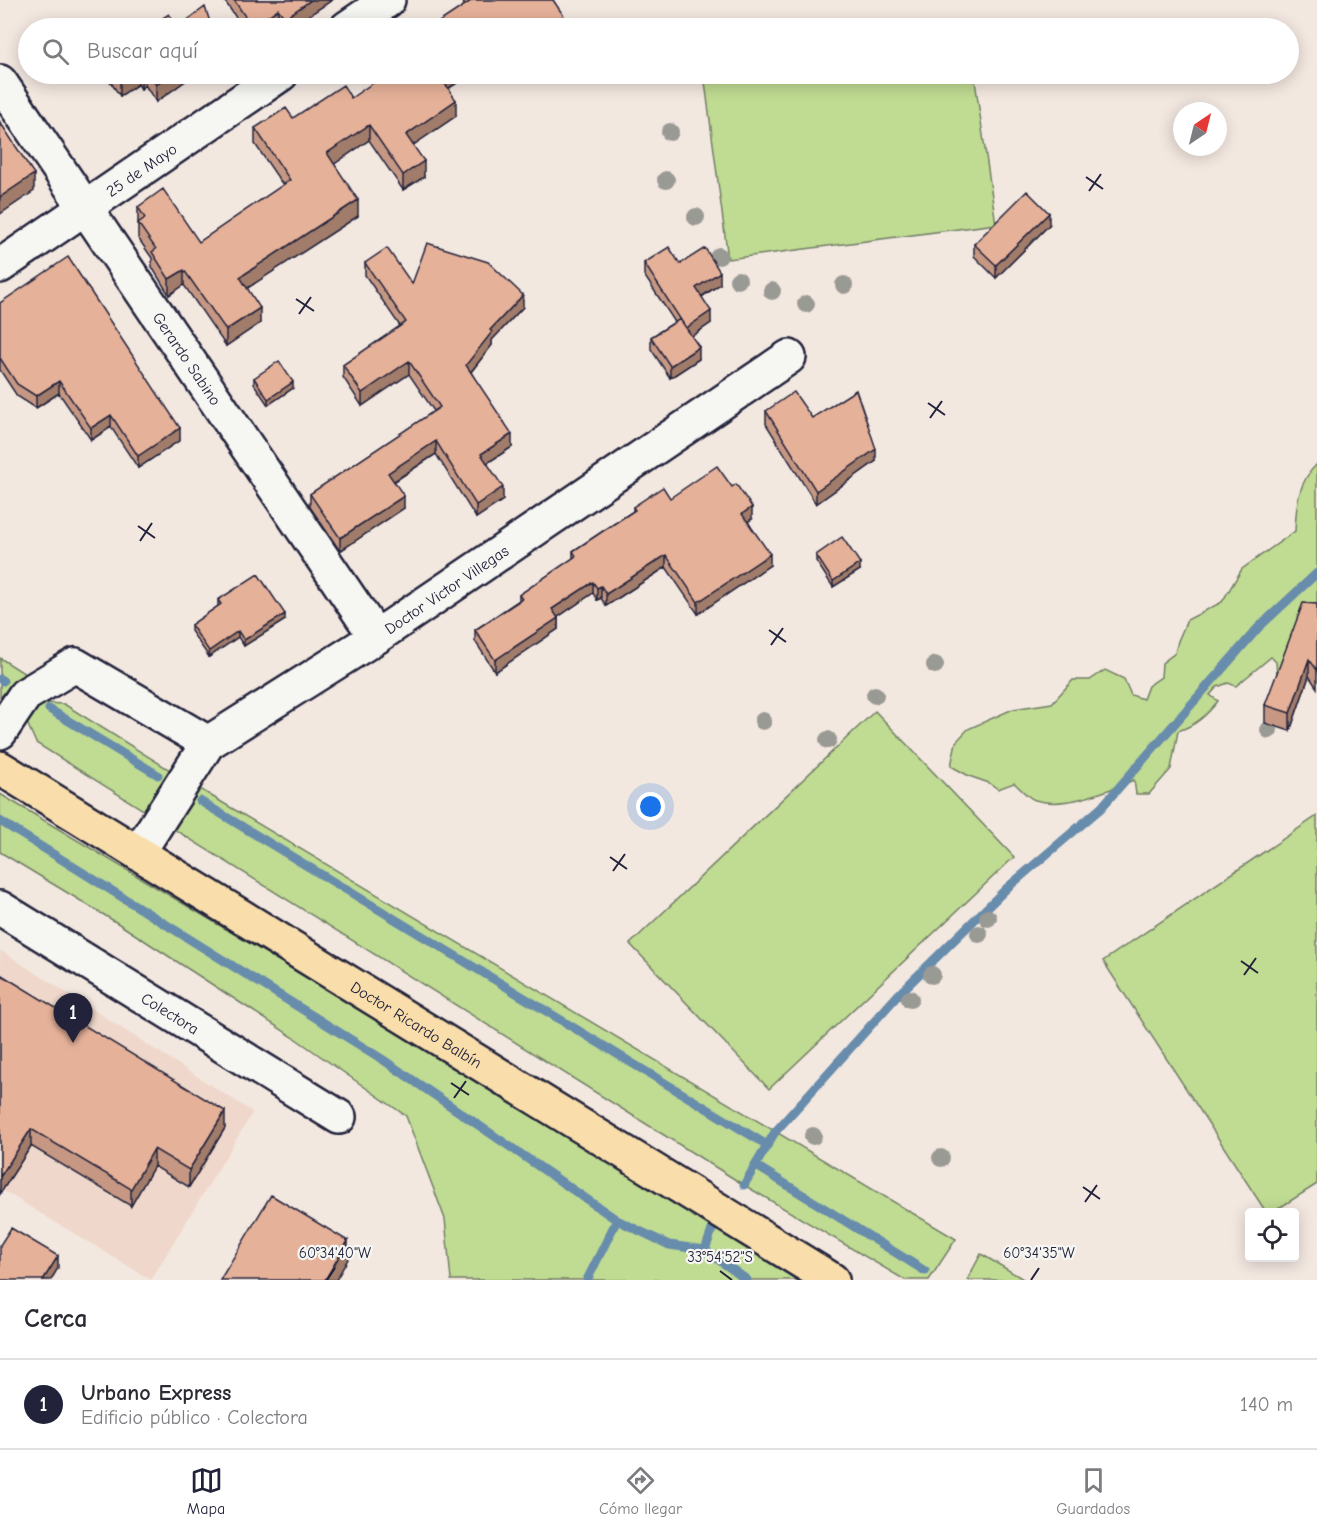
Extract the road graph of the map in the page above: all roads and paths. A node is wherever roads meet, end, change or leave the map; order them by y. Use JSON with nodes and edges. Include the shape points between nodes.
{"nodes":[{"id":1,"x":388,"y":0,"type":"edge"},
{"id":2,"x":362,"y":18,"type":"edge"},
{"id":3,"x":0,"y":82,"type":"edge"},
{"id":4,"x":266,"y":84,"type":"edge"},
{"id":5,"x":84,"y":209,"type":"junction"},
{"id":6,"x":0,"y":266,"type":"edge"},
{"id":7,"x":789,"y":357,"type":"dead end"},
{"id":8,"x":376,"y":637,"type":"junction"},
{"id":9,"x":0,"y":732,"type":"edge"},
{"id":10,"x":208,"y":743,"type":"junction"},
{"id":11,"x":0,"y":768,"type":"edge"},
{"id":12,"x":138,"y":853,"type":"junction"},
{"id":13,"x":0,"y":908,"type":"edge"},
{"id":14,"x":339,"y":1117,"type":"dead end"},
{"id":15,"x":832,"y":1280,"type":"edge"}],
"edges":[{"from":1,"to":2,"type":"street"},
{"from":3,"to":5,"type":"street","name":"Gerardo Sabino"},
{"from":4,"to":5,"type":"street","name":"25 de Mayo"},
{"from":5,"to":6,"type":"street","name":"25 de Mayo"},
{"from":5,"to":8,"type":"street","name":"Gerardo Sabino"},
{"from":7,"to":8,"type":"street","name":"Doctor Victor Villegas"},
{"from":8,"to":10,"type":"street","name":"Doctor Victor Villegas"},
{"from":9,"to":10,"type":"street","via":[[25,695],[75,665]]},
{"from":10,"to":12,"type":"street","name":"Doctor Victor Villegas"},
{"from":11,"to":12,"type":"main road","name":"Doctor Ricardo Balbín"},
{"from":12,"to":15,"type":"main road","name":"Doctor Ricardo Balbín"},
{"from":13,"to":14,"type":"street","name":"Colectora"}]}
